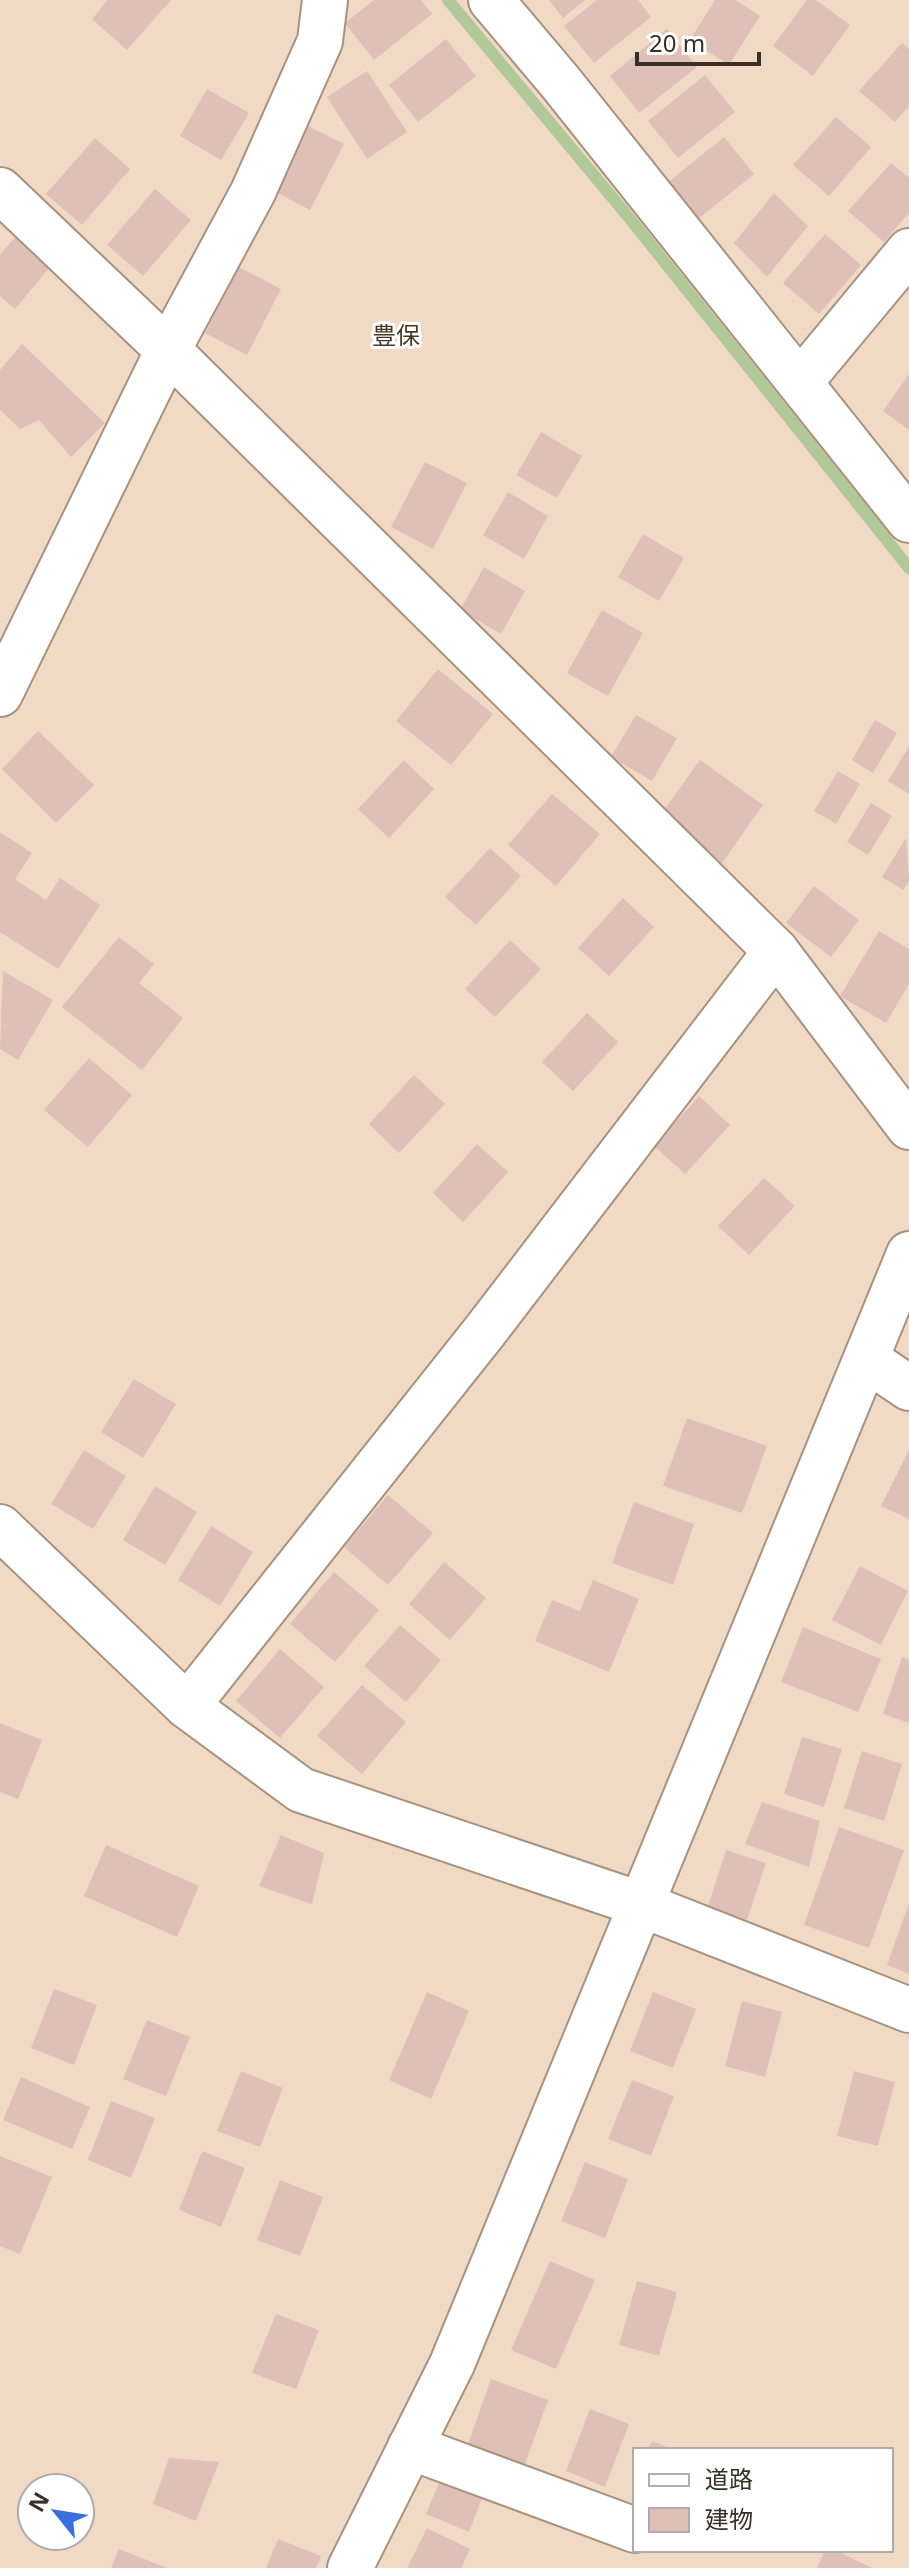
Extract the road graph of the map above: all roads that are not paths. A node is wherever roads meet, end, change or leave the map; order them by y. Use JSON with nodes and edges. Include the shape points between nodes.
{"nodes":[{"id":1,"x":325,"y":0,"type":"edge"},
{"id":2,"x":491,"y":0,"type":"edge"},
{"id":3,"x":0,"y":190,"type":"edge"},
{"id":4,"x":909,"y":251,"type":"edge"},
{"id":5,"x":168,"y":350,"type":"junction"},
{"id":6,"x":801,"y":381,"type":"junction"},
{"id":7,"x":909,"y":520,"type":"edge"},
{"id":8,"x":0,"y":694,"type":"edge"},
{"id":9,"x":776,"y":951,"type":"junction"},
{"id":10,"x":909,"y":1127,"type":"edge"},
{"id":11,"x":909,"y":1254,"type":"edge"},
{"id":12,"x":866,"y":1359,"type":"junction"},
{"id":13,"x":909,"y":1388,"type":"edge"},
{"id":14,"x":0,"y":1527,"type":"edge"},
{"id":15,"x":187,"y":1706,"type":"junction"},
{"id":16,"x":640,"y":1904,"type":"junction"},
{"id":17,"x":909,"y":2010,"type":"edge"},
{"id":18,"x":410,"y":2447,"type":"junction"},
{"id":19,"x":633,"y":2529,"type":"edge"},
{"id":20,"x":350,"y":2568,"type":"edge"}],
"edges":[{"from":1,"to":5,"type":"street","via":[[320,41],[253,192]]},
{"from":2,"to":6,"type":"street"},
{"from":3,"to":5,"type":"street"},
{"from":4,"to":6,"type":"street"},
{"from":5,"to":8,"type":"street"},
{"from":5,"to":9,"type":"street"},
{"from":6,"to":7,"type":"street"},
{"from":9,"to":10,"type":"street"},
{"from":9,"to":15,"type":"street","via":[[485,1331]]},
{"from":11,"to":12,"type":"street"},
{"from":12,"to":13,"type":"street"},
{"from":12,"to":16,"type":"street"},
{"from":14,"to":15,"type":"street"},
{"from":15,"to":16,"type":"street","via":[[301,1790]]},
{"from":16,"to":17,"type":"street"},
{"from":16,"to":18,"type":"street","via":[[452,2364]]},
{"from":18,"to":19,"type":"street"},
{"from":18,"to":20,"type":"street"}]}
